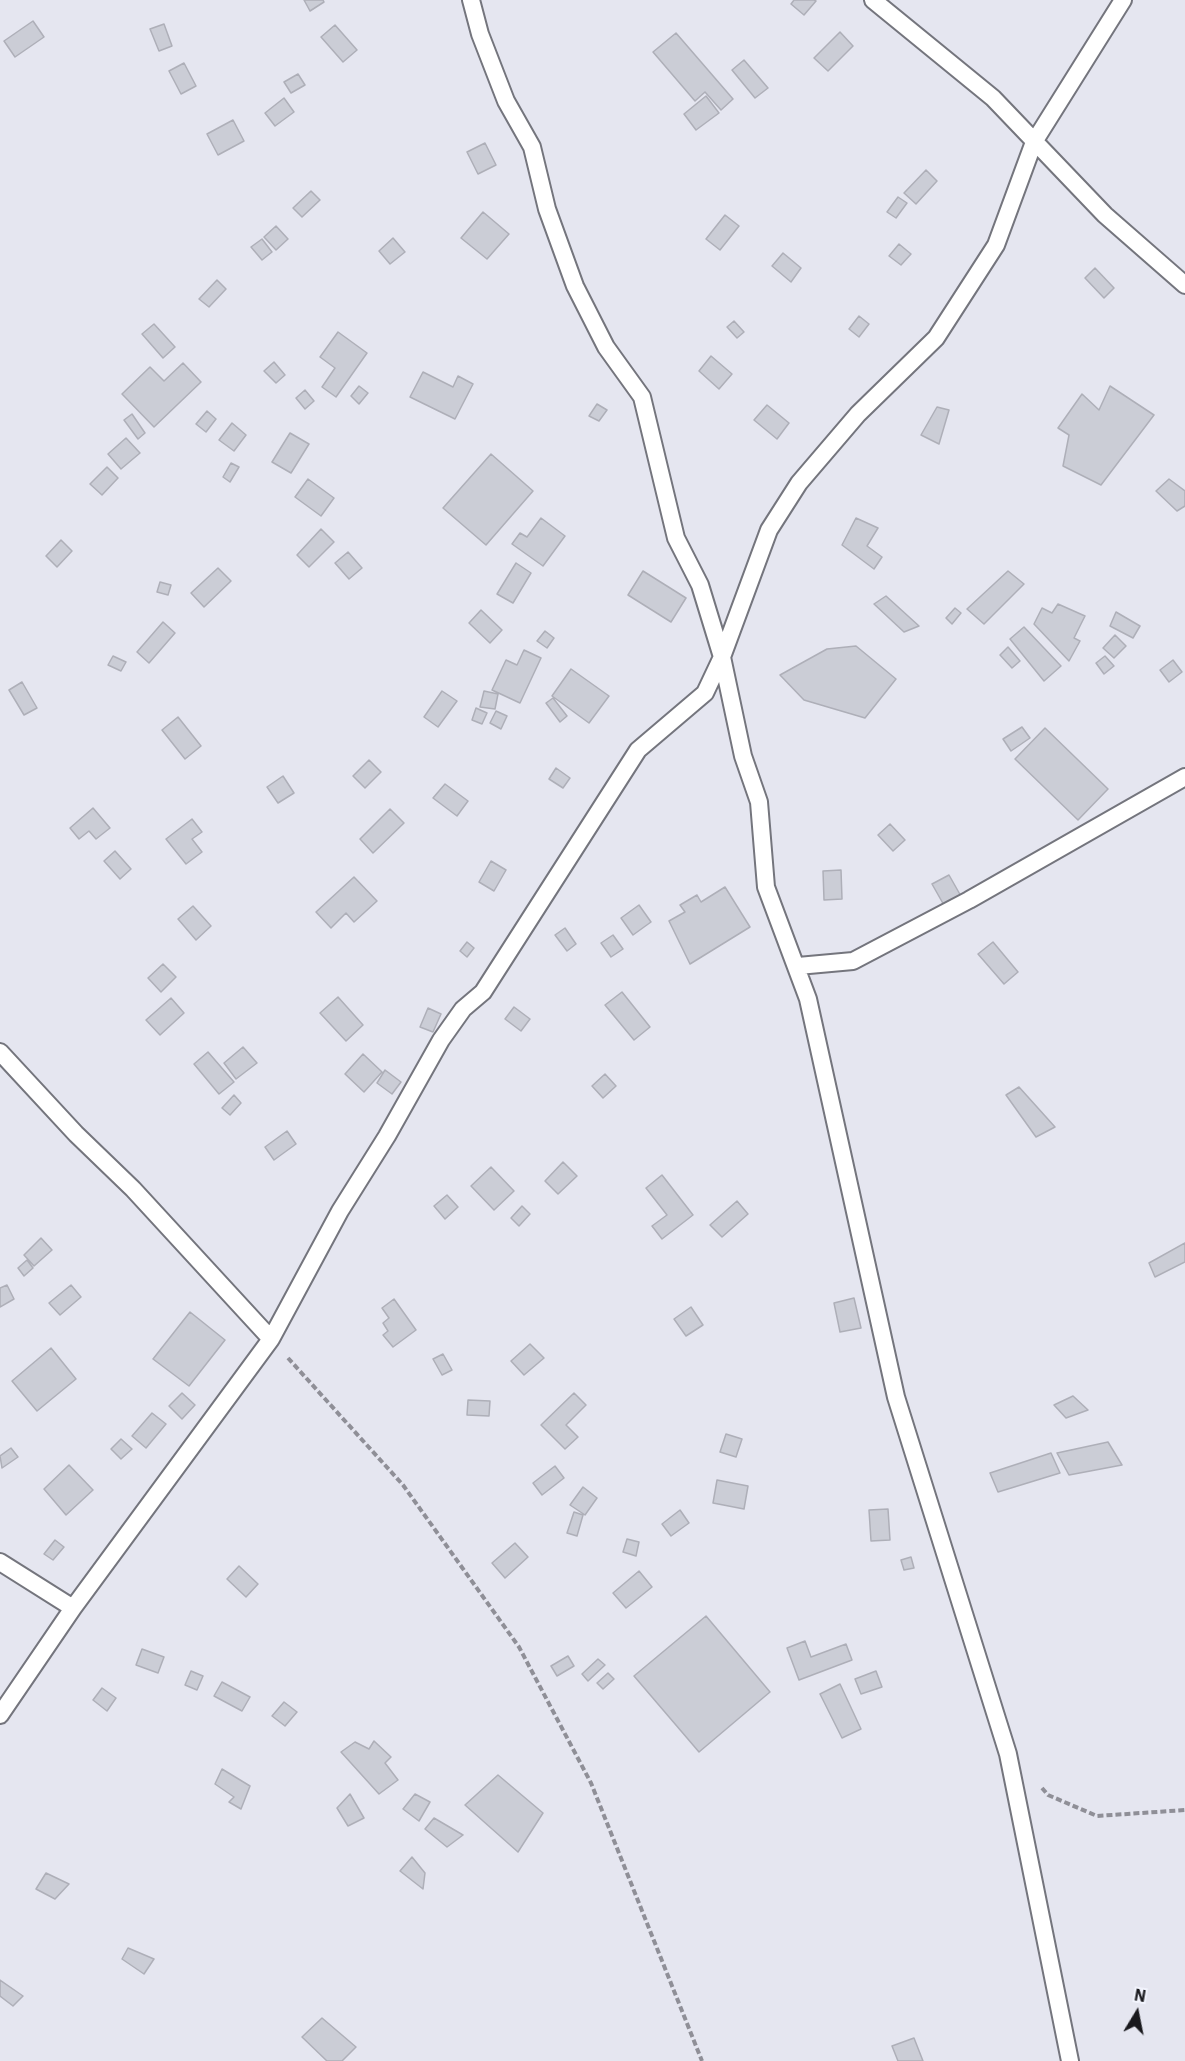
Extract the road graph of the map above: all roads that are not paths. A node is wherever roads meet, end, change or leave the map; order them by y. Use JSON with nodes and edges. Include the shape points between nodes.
{"nodes":[{"id":1,"x":471,"y":0,"type":"edge"},
{"id":2,"x":873,"y":0,"type":"edge"},
{"id":3,"x":1123,"y":0,"type":"edge"},
{"id":4,"x":1034,"y":142,"type":"junction"},
{"id":5,"x":1185,"y":285,"type":"edge"},
{"id":6,"x":722,"y":657,"type":"junction"},
{"id":7,"x":1185,"y":777,"type":"edge"},
{"id":8,"x":798,"y":966,"type":"junction"},
{"id":9,"x":0,"y":1052,"type":"edge"},
{"id":10,"x":271,"y":1339,"type":"junction"},
{"id":11,"x":0,"y":1562,"type":"edge"},
{"id":12,"x":73,"y":1608,"type":"junction"},
{"id":13,"x":0,"y":1715,"type":"edge"},
{"id":14,"x":1070,"y":2061,"type":"edge"}],
"edges":[{"from":1,"to":6,"type":"lane","via":[[507,101],[532,147],[547,209],[575,286],[606,347],[642,397],[676,538],[700,585]]},
{"from":2,"to":4,"type":"lane","via":[[993,98]]},
{"from":3,"to":4,"type":"lane"},
{"from":4,"to":5,"type":"lane","via":[[1105,215]]},
{"from":4,"to":6,"type":"lane","via":[[996,245],[936,338],[858,414],[799,483],[769,530]]},
{"from":6,"to":8,"type":"lane","via":[[744,756],[759,802],[766,887]]},
{"from":6,"to":10,"type":"lane","via":[[705,693],[638,750],[483,992],[463,1009],[441,1040],[340,1211]]},
{"from":7,"to":8,"type":"lane","via":[[853,961]]},
{"from":8,"to":14,"type":"lane","via":[[853,1193],[896,1397],[1008,1754]]},
{"from":9,"to":10,"type":"lane","via":[[76,1134],[134,1189]]},
{"from":10,"to":12,"type":"lane"},
{"from":11,"to":12,"type":"lane"},
{"from":12,"to":13,"type":"lane"}]}
